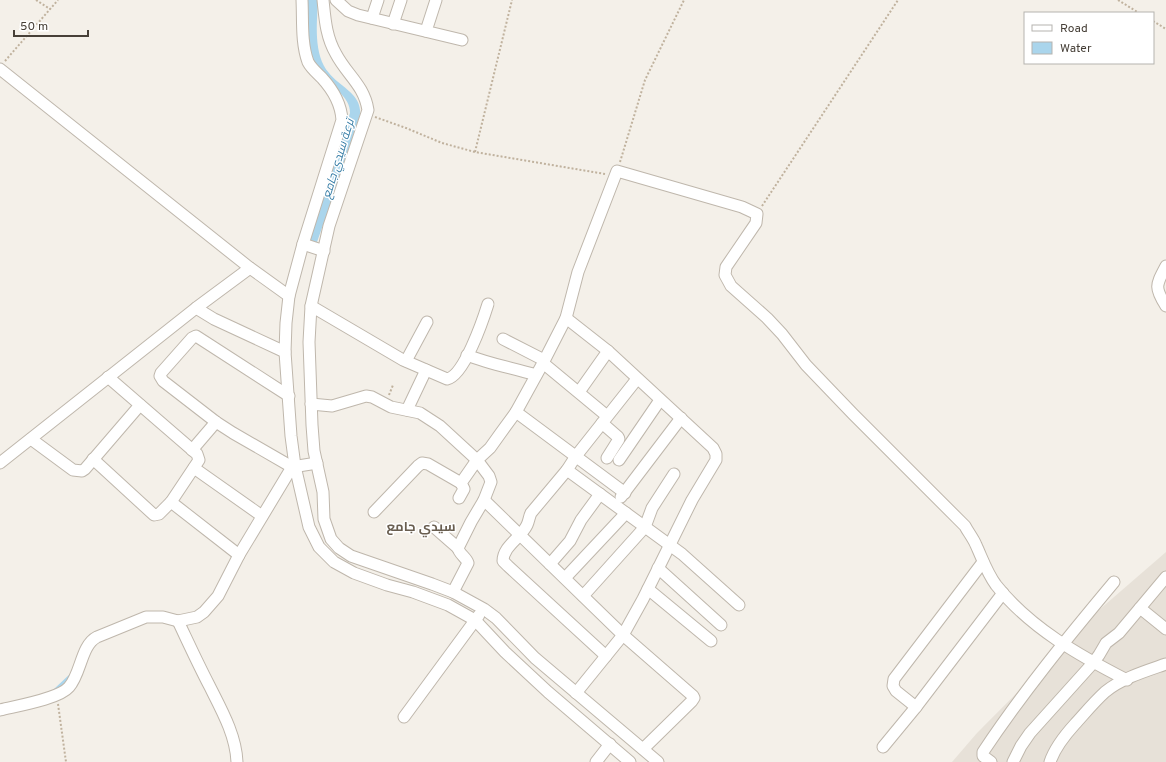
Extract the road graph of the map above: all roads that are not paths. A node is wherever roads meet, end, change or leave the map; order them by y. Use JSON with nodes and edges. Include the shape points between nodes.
{"nodes":[{"id":1,"x":302,"y":0,"type":"edge"},
{"id":2,"x":324,"y":0,"type":"edge"},
{"id":3,"x":336,"y":0,"type":"edge"},
{"id":4,"x":378,"y":0,"type":"edge"},
{"id":5,"x":401,"y":0,"type":"edge"},
{"id":6,"x":436,"y":0,"type":"edge"},
{"id":7,"x":372,"y":18,"type":"junction"},
{"id":8,"x":394,"y":24,"type":"junction"},
{"id":9,"x":426,"y":31,"type":"junction"},
{"id":10,"x":462,"y":40,"type":"dead end"},
{"id":11,"x":2,"y":65,"type":"edge"},
{"id":12,"x":302,"y":244,"type":"junction"},
{"id":13,"x":324,"y":251,"type":"junction"},
{"id":14,"x":1166,"y":266,"type":"edge"},
{"id":15,"x":250,"y":268,"type":"junction"},
{"id":16,"x":289,"y":296,"type":"junction"},
{"id":17,"x":488,"y":304,"type":"dead end"},
{"id":18,"x":311,"y":306,"type":"junction"},
{"id":19,"x":1166,"y":306,"type":"edge"},
{"id":20,"x":196,"y":308,"type":"junction"},
{"id":21,"x":566,"y":318,"type":"junction"},
{"id":22,"x":427,"y":322,"type":"dead end"},
{"id":23,"x":503,"y":339,"type":"dead end"},
{"id":24,"x":608,"y":351,"type":"junction"},
{"id":25,"x":285,"y":352,"type":"junction"},
{"id":26,"x":467,"y":355,"type":"junction"},
{"id":27,"x":406,"y":361,"type":"junction"},
{"id":28,"x":544,"y":362,"type":"junction"},
{"id":29,"x":426,"y":370,"type":"junction"},
{"id":30,"x":536,"y":375,"type":"junction"},
{"id":31,"x":108,"y":377,"type":"junction"},
{"id":32,"x":636,"y":379,"type":"junction"},
{"id":33,"x":579,"y":392,"type":"junction"},
{"id":34,"x":289,"y":396,"type":"junction"},
{"id":35,"x":660,"y":400,"type":"junction"},
{"id":36,"x":311,"y":404,"type":"junction"},
{"id":37,"x":140,"y":405,"type":"junction"},
{"id":38,"x":407,"y":410,"type":"junction"},
{"id":39,"x":516,"y":412,"type":"junction"},
{"id":40,"x":681,"y":418,"type":"junction"},
{"id":41,"x":604,"y":420,"type":"junction"},
{"id":42,"x":216,"y":422,"type":"junction"},
{"id":43,"x":31,"y":439,"type":"junction"},
{"id":44,"x":192,"y":450,"type":"junction"},
{"id":45,"x":576,"y":456,"type":"junction"},
{"id":46,"x":607,"y":458,"type":"dead end"},
{"id":47,"x":93,"y":459,"type":"junction"},
{"id":48,"x":477,"y":460,"type":"junction"},
{"id":49,"x":619,"y":460,"type":"dead end"},
{"id":50,"x":0,"y":463,"type":"edge"},
{"id":51,"x":317,"y":463,"type":"junction"},
{"id":52,"x":294,"y":466,"type":"junction"},
{"id":53,"x":194,"y":468,"type":"junction"},
{"id":54,"x":567,"y":470,"type":"junction"},
{"id":55,"x":674,"y":474,"type":"dead end"},
{"id":56,"x":461,"y":483,"type":"junction"},
{"id":57,"x":625,"y":493,"type":"junction"},
{"id":58,"x":600,"y":494,"type":"junction"},
{"id":59,"x":459,"y":498,"type":"dead end"},
{"id":60,"x":484,"y":500,"type":"junction"},
{"id":61,"x":171,"y":502,"type":"junction"},
{"id":62,"x":615,"y":505,"type":"junction"},
{"id":63,"x":374,"y":512,"type":"dead end"},
{"id":64,"x":626,"y":513,"type":"junction"},
{"id":65,"x":262,"y":516,"type":"junction"},
{"id":66,"x":434,"y":527,"type":"dead end"},
{"id":67,"x":645,"y":527,"type":"junction"},
{"id":68,"x":520,"y":535,"type":"junction"},
{"id":69,"x":670,"y":545,"type":"junction"},
{"id":70,"x":458,"y":548,"type":"junction"},
{"id":71,"x":239,"y":555,"type":"junction"},
{"id":72,"x":983,"y":562,"type":"junction"},
{"id":73,"x":550,"y":564,"type":"junction"},
{"id":74,"x":658,"y":568,"type":"junction"},
{"id":75,"x":1166,"y":577,"type":"edge"},
{"id":76,"x":565,"y":578,"type":"junction"},
{"id":77,"x":1114,"y":582,"type":"dead end"},
{"id":78,"x":648,"y":589,"type":"junction"},
{"id":79,"x":453,"y":592,"type":"junction"},
{"id":80,"x":1003,"y":593,"type":"junction"},
{"id":81,"x":583,"y":596,"type":"junction"},
{"id":82,"x":740,"y":605,"type":"dead end"},
{"id":83,"x":1140,"y":608,"type":"junction"},
{"id":84,"x":484,"y":609,"type":"junction"},
{"id":85,"x":475,"y":620,"type":"junction"},
{"id":86,"x":178,"y":621,"type":"junction"},
{"id":87,"x":721,"y":625,"type":"dead end"},
{"id":88,"x":1166,"y":629,"type":"edge"},
{"id":89,"x":623,"y":635,"type":"junction"},
{"id":90,"x":711,"y":641,"type":"dead end"},
{"id":91,"x":1063,"y":644,"type":"junction"},
{"id":92,"x":606,"y":656,"type":"junction"},
{"id":93,"x":1093,"y":663,"type":"junction"},
{"id":94,"x":1166,"y":664,"type":"edge"},
{"id":95,"x":1127,"y":680,"type":"junction"},
{"id":96,"x":576,"y":693,"type":"junction"},
{"id":97,"x":916,"y":707,"type":"junction"},
{"id":98,"x":0,"y":710,"type":"edge"},
{"id":99,"x":404,"y":717,"type":"dead end"},
{"id":100,"x":610,"y":744,"type":"junction"},
{"id":101,"x":884,"y":747,"type":"dead end"},
{"id":102,"x":643,"y":748,"type":"junction"},
{"id":103,"x":237,"y":762,"type":"edge"},
{"id":104,"x":596,"y":762,"type":"edge"},
{"id":105,"x":630,"y":762,"type":"edge"},
{"id":106,"x":658,"y":762,"type":"edge"},
{"id":107,"x":991,"y":762,"type":"edge"},
{"id":108,"x":1013,"y":762,"type":"edge"},
{"id":109,"x":1050,"y":762,"type":"edge"}],
"edges":[{"from":1,"to":12,"type":"street","via":[[304,48],[310,66],[336,97],[342,120]]},
{"from":2,"to":13,"type":"street","via":[[329,42],[363,91],[368,110]]},
{"from":3,"to":7,"type":"street","via":[[348,11]]},
{"from":4,"to":7,"type":"street"},
{"from":5,"to":8,"type":"street"},
{"from":6,"to":9,"type":"street"},
{"from":7,"to":8,"type":"street"},
{"from":8,"to":9,"type":"street"},
{"from":9,"to":10,"type":"street"},
{"from":11,"to":15,"type":"street"},
{"from":12,"to":13,"type":"street"},
{"from":12,"to":16,"type":"street"},
{"from":13,"to":18,"type":"street"},
{"from":14,"to":19,"type":"street","via":[[1158,281],[1158,288]]},
{"from":15,"to":16,"type":"street"},
{"from":15,"to":20,"type":"street"},
{"from":16,"to":25,"type":"street"},
{"from":17,"to":26,"type":"street","via":[[481,327]]},
{"from":18,"to":27,"type":"street"},
{"from":18,"to":36,"type":"street"},
{"from":20,"to":25,"type":"street"},
{"from":20,"to":31,"type":"street"},
{"from":21,"to":24,"type":"street"},
{"from":21,"to":28,"type":"street"},
{"from":21,"to":72,"type":"street","via":[[578,272],[616,174],[742,207],[757,214],[756,223],[726,267],[725,275],[731,286],[767,318],[806,365],[965,526]]},
{"from":22,"to":27,"type":"street"},
{"from":23,"to":28,"type":"street"},
{"from":24,"to":32,"type":"street"},
{"from":24,"to":33,"type":"street"},
{"from":25,"to":34,"type":"street"},
{"from":26,"to":29,"type":"street","via":[[457,374],[451,378],[447,379]]},
{"from":26,"to":30,"type":"street"},
{"from":27,"to":29,"type":"street"},
{"from":28,"to":30,"type":"street"},
{"from":28,"to":33,"type":"street"},
{"from":29,"to":38,"type":"street"},
{"from":30,"to":39,"type":"street"},
{"from":31,"to":37,"type":"street"},
{"from":31,"to":43,"type":"street"},
{"from":32,"to":35,"type":"street"},
{"from":32,"to":41,"type":"street"},
{"from":33,"to":41,"type":"street"},
{"from":34,"to":42,"type":"street","via":[[198,337],[194,337],[161,373],[161,379]]},
{"from":34,"to":52,"type":"street"},
{"from":35,"to":40,"type":"street"},
{"from":35,"to":49,"type":"street"},
{"from":36,"to":38,"type":"street","via":[[332,406],[366,396],[391,407]]},
{"from":36,"to":51,"type":"street"},
{"from":37,"to":44,"type":"street"},
{"from":37,"to":47,"type":"street"},
{"from":38,"to":48,"type":"street","via":[[420,413],[440,426]]},
{"from":39,"to":45,"type":"street"},
{"from":39,"to":48,"type":"street","via":[[490,448]]},
{"from":40,"to":57,"type":"street"},
{"from":40,"to":69,"type":"street","via":[[713,448],[716,460],[692,500]]},
{"from":41,"to":45,"type":"street"},
{"from":41,"to":46,"type":"street","via":[[619,439]]},
{"from":42,"to":44,"type":"street"},
{"from":42,"to":52,"type":"street"},
{"from":43,"to":47,"type":"street","via":[[73,470],[82,471]]},
{"from":43,"to":50,"type":"street"},
{"from":44,"to":53,"type":"street","via":[[199,460]]},
{"from":45,"to":54,"type":"street"},
{"from":45,"to":57,"type":"street"},
{"from":47,"to":61,"type":"street","via":[[150,513],[158,514]]},
{"from":48,"to":56,"type":"street"},
{"from":48,"to":60,"type":"street","via":[[491,482]]},
{"from":51,"to":52,"type":"street"},
{"from":51,"to":79,"type":"street","via":[[323,492],[324,518],[331,539],[339,548],[368,563]]},
{"from":52,"to":65,"type":"street"},
{"from":52,"to":85,"type":"street","via":[[309,528],[319,546],[334,562],[354,573],[448,605]]},
{"from":53,"to":61,"type":"street"},
{"from":53,"to":65,"type":"street"},
{"from":54,"to":58,"type":"street"},
{"from":54,"to":68,"type":"street","via":[[531,513],[528,525]]},
{"from":55,"to":67,"type":"street","via":[[652,508]]},
{"from":56,"to":59,"type":"street","via":[[464,488]]},
{"from":56,"to":63,"type":"street","via":[[422,463]]},
{"from":57,"to":62,"type":"street"},
{"from":58,"to":62,"type":"street"},
{"from":58,"to":73,"type":"street","via":[[581,520],[570,541]]},
{"from":60,"to":68,"type":"street"},
{"from":60,"to":70,"type":"street"},
{"from":61,"to":71,"type":"street"},
{"from":62,"to":64,"type":"street"},
{"from":64,"to":67,"type":"street"},
{"from":64,"to":76,"type":"street"},
{"from":65,"to":71,"type":"street"},
{"from":66,"to":70,"type":"street"},
{"from":67,"to":69,"type":"street"},
{"from":67,"to":81,"type":"street"},
{"from":68,"to":73,"type":"street"},
{"from":68,"to":92,"type":"street","via":[[508,549],[503,561]]},
{"from":69,"to":74,"type":"street"},
{"from":69,"to":82,"type":"street"},
{"from":70,"to":79,"type":"street","via":[[468,563]]},
{"from":71,"to":86,"type":"street","via":[[218,596],[210,606],[197,618]]},
{"from":72,"to":80,"type":"street"},
{"from":72,"to":97,"type":"street","via":[[894,679],[893,686],[896,691]]},
{"from":73,"to":76,"type":"street"},
{"from":74,"to":78,"type":"street"},
{"from":74,"to":87,"type":"street"},
{"from":75,"to":83,"type":"street"},
{"from":76,"to":81,"type":"street"},
{"from":77,"to":91,"type":"street"},
{"from":78,"to":89,"type":"street"},
{"from":78,"to":90,"type":"street"},
{"from":79,"to":84,"type":"street"},
{"from":80,"to":91,"type":"street","via":[[1034,624]]},
{"from":80,"to":97,"type":"street"},
{"from":81,"to":89,"type":"street"},
{"from":83,"to":88,"type":"street"},
{"from":83,"to":93,"type":"street","via":[[1119,633],[1106,643]]},
{"from":84,"to":85,"type":"street"},
{"from":84,"to":96,"type":"street"},
{"from":85,"to":99,"type":"street"},
{"from":85,"to":100,"type":"street","via":[[548,692]]},
{"from":86,"to":98,"type":"street","via":[[163,617],[146,617],[93,639],[69,688],[56,695]]},
{"from":86,"to":103,"type":"street","via":[[232,736]]},
{"from":89,"to":92,"type":"street"},
{"from":89,"to":102,"type":"street","via":[[694,698]]},
{"from":91,"to":93,"type":"street"},
{"from":91,"to":107,"type":"street","via":[[1011,710],[983,752],[983,756]]},
{"from":92,"to":96,"type":"street"},
{"from":93,"to":95,"type":"street"},
{"from":93,"to":108,"type":"street","via":[[1030,733]]},
{"from":94,"to":95,"type":"street"},
{"from":95,"to":109,"type":"street","via":[[1106,691],[1094,702],[1066,734]]},
{"from":96,"to":102,"type":"street"},
{"from":97,"to":101,"type":"street"},
{"from":100,"to":104,"type":"street"},
{"from":100,"to":105,"type":"street"},
{"from":102,"to":106,"type":"street"}]}
